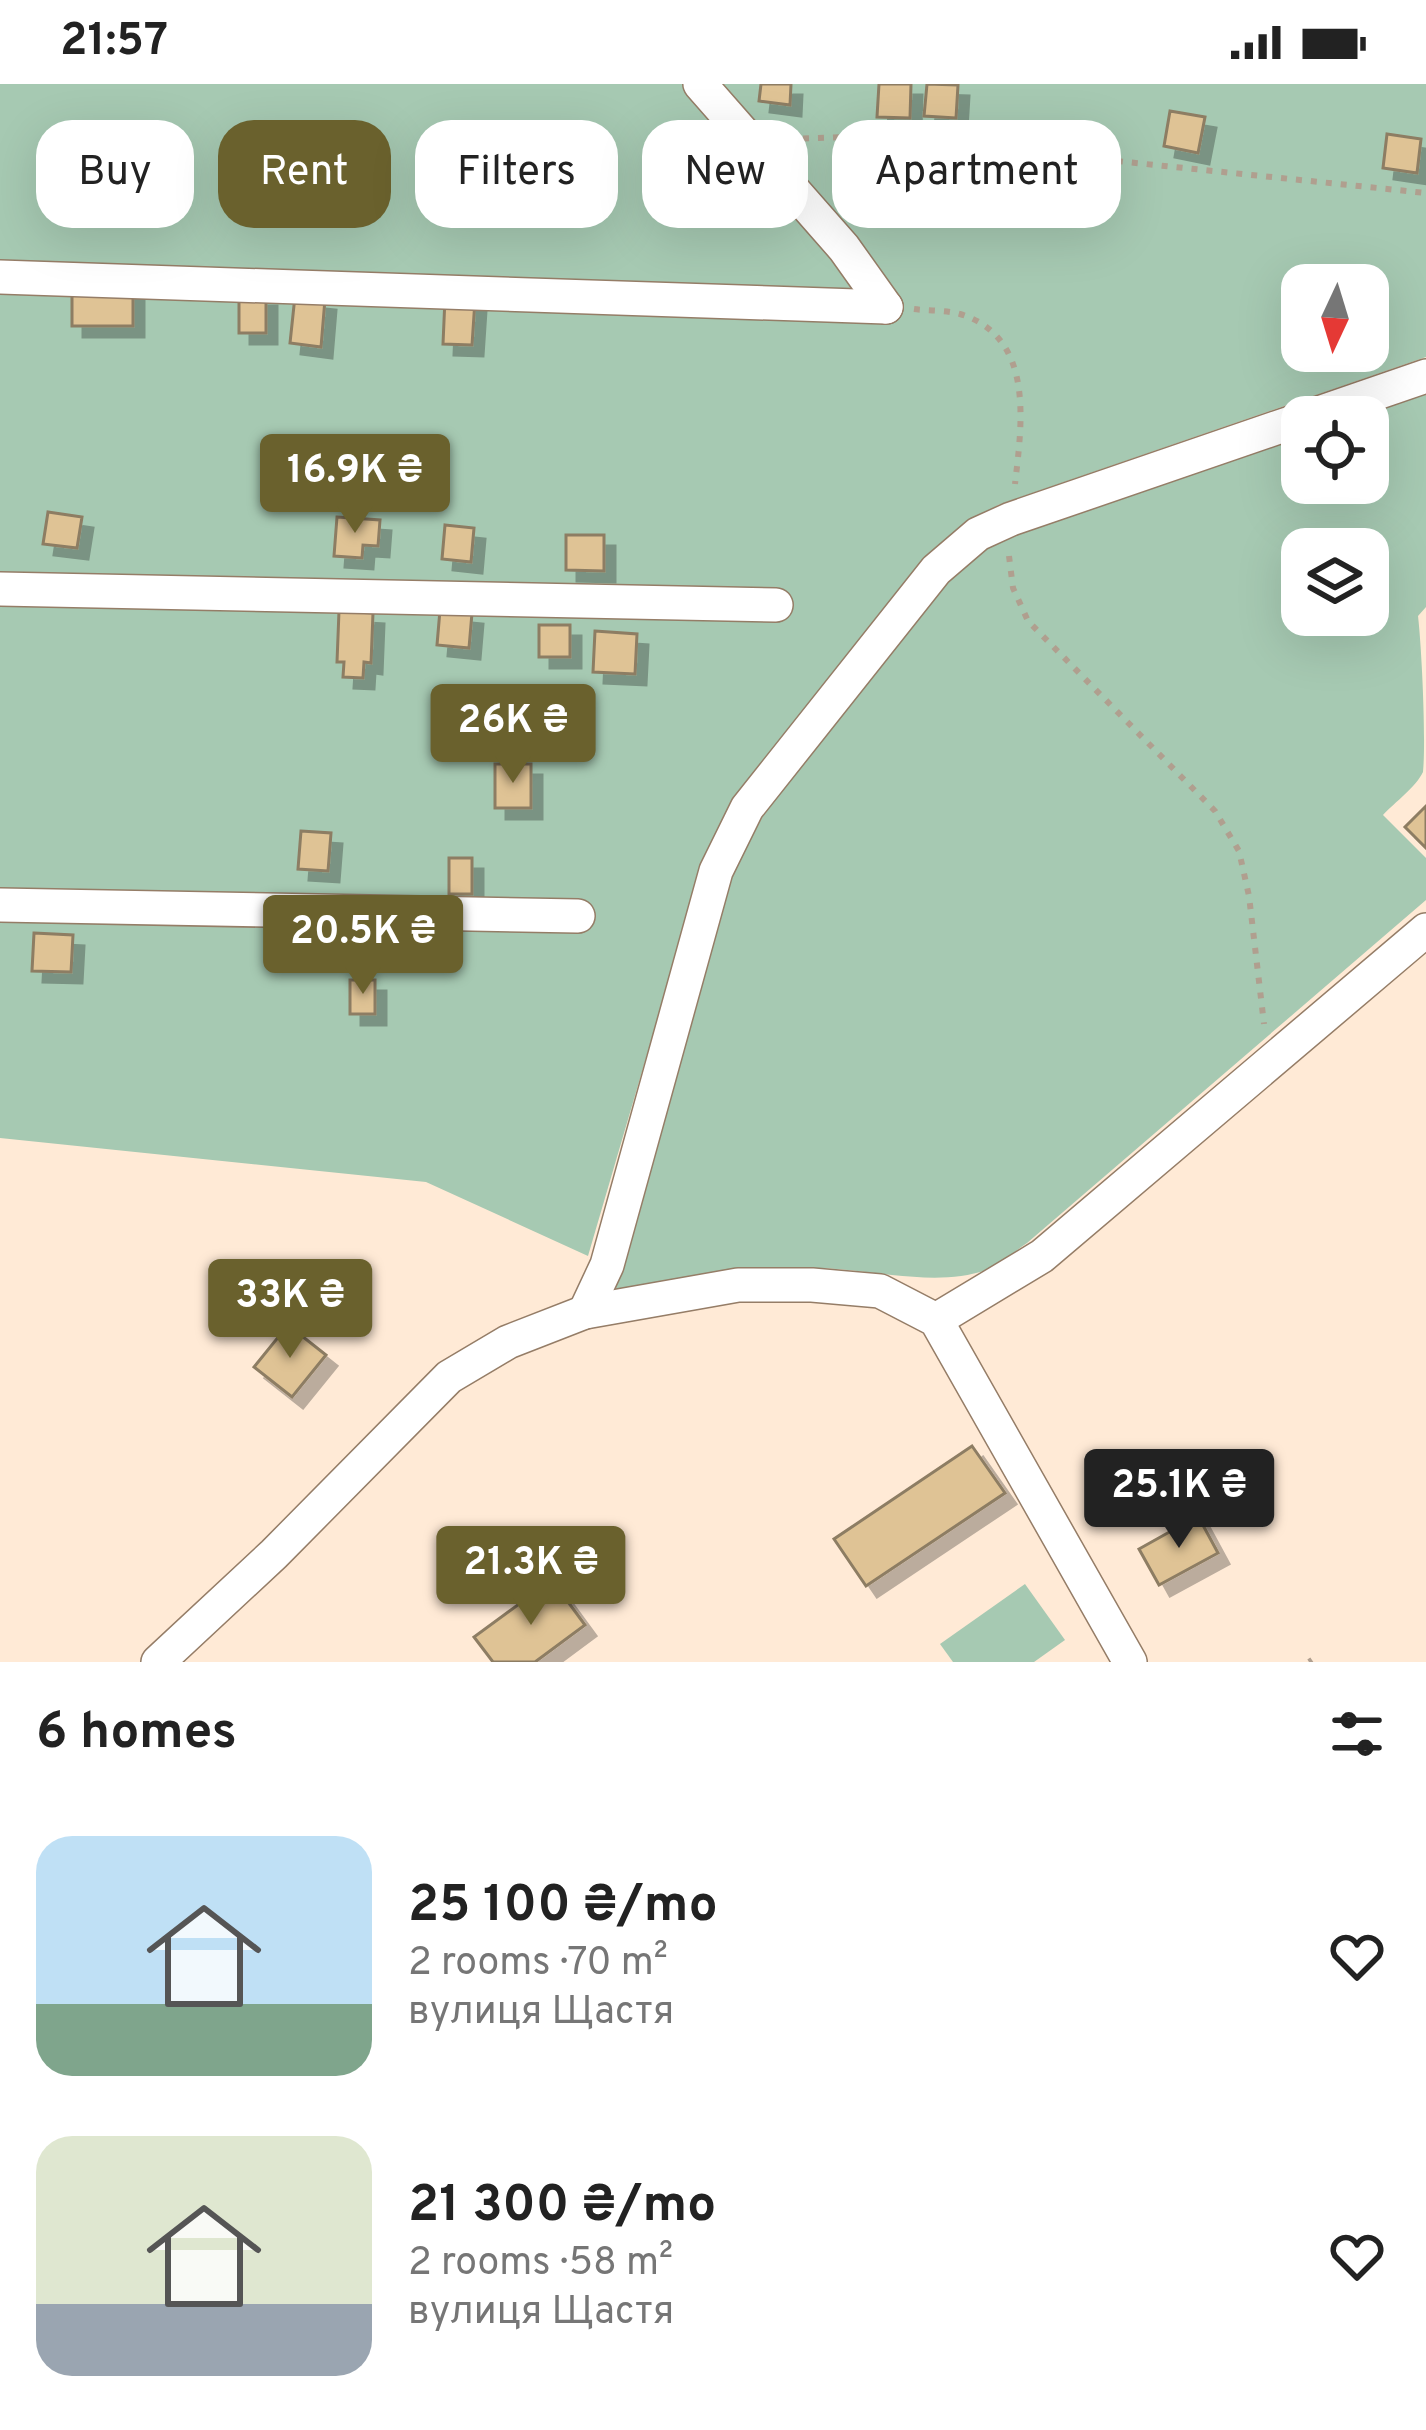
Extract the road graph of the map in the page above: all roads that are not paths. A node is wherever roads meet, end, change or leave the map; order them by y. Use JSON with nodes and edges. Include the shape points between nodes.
{"nodes":[{"id":1,"x":700,"y":84,"type":"edge"},
{"id":2,"x":0,"y":277,"type":"edge"},
{"id":3,"x":1426,"y":376,"type":"edge"},
{"id":4,"x":1368,"y":396,"type":"edge"},
{"id":5,"x":1281,"y":426,"type":"edge"},
{"id":6,"x":0,"y":589,"type":"edge"},
{"id":7,"x":776,"y":605,"type":"dead end"},
{"id":8,"x":0,"y":905,"type":"edge"},
{"id":9,"x":578,"y":916,"type":"dead end"},
{"id":10,"x":1426,"y":930,"type":"edge"},
{"id":11,"x":585,"y":1312,"type":"junction"},
{"id":12,"x":936,"y":1320,"type":"junction"},
{"id":13,"x":158,"y":1662,"type":"edge"},
{"id":14,"x":1130,"y":1662,"type":"edge"}],
"edges":[{"from":1,"to":2,"type":"street","via":[[886,307]]},
{"from":3,"to":4,"type":"street"},
{"from":5,"to":11,"type":"street","via":[[977,534],[936,570],[747,808],[716,871],[607,1265]]},
{"from":6,"to":7,"type":"street"},
{"from":8,"to":9,"type":"street"},
{"from":10,"to":12,"type":"street","via":[[1042,1256]]},
{"from":11,"to":12,"type":"street","via":[[738,1286],[812,1285],[880,1291]]},
{"from":11,"to":13,"type":"street","via":[[449,1376]]},
{"from":12,"to":14,"type":"street"}]}
